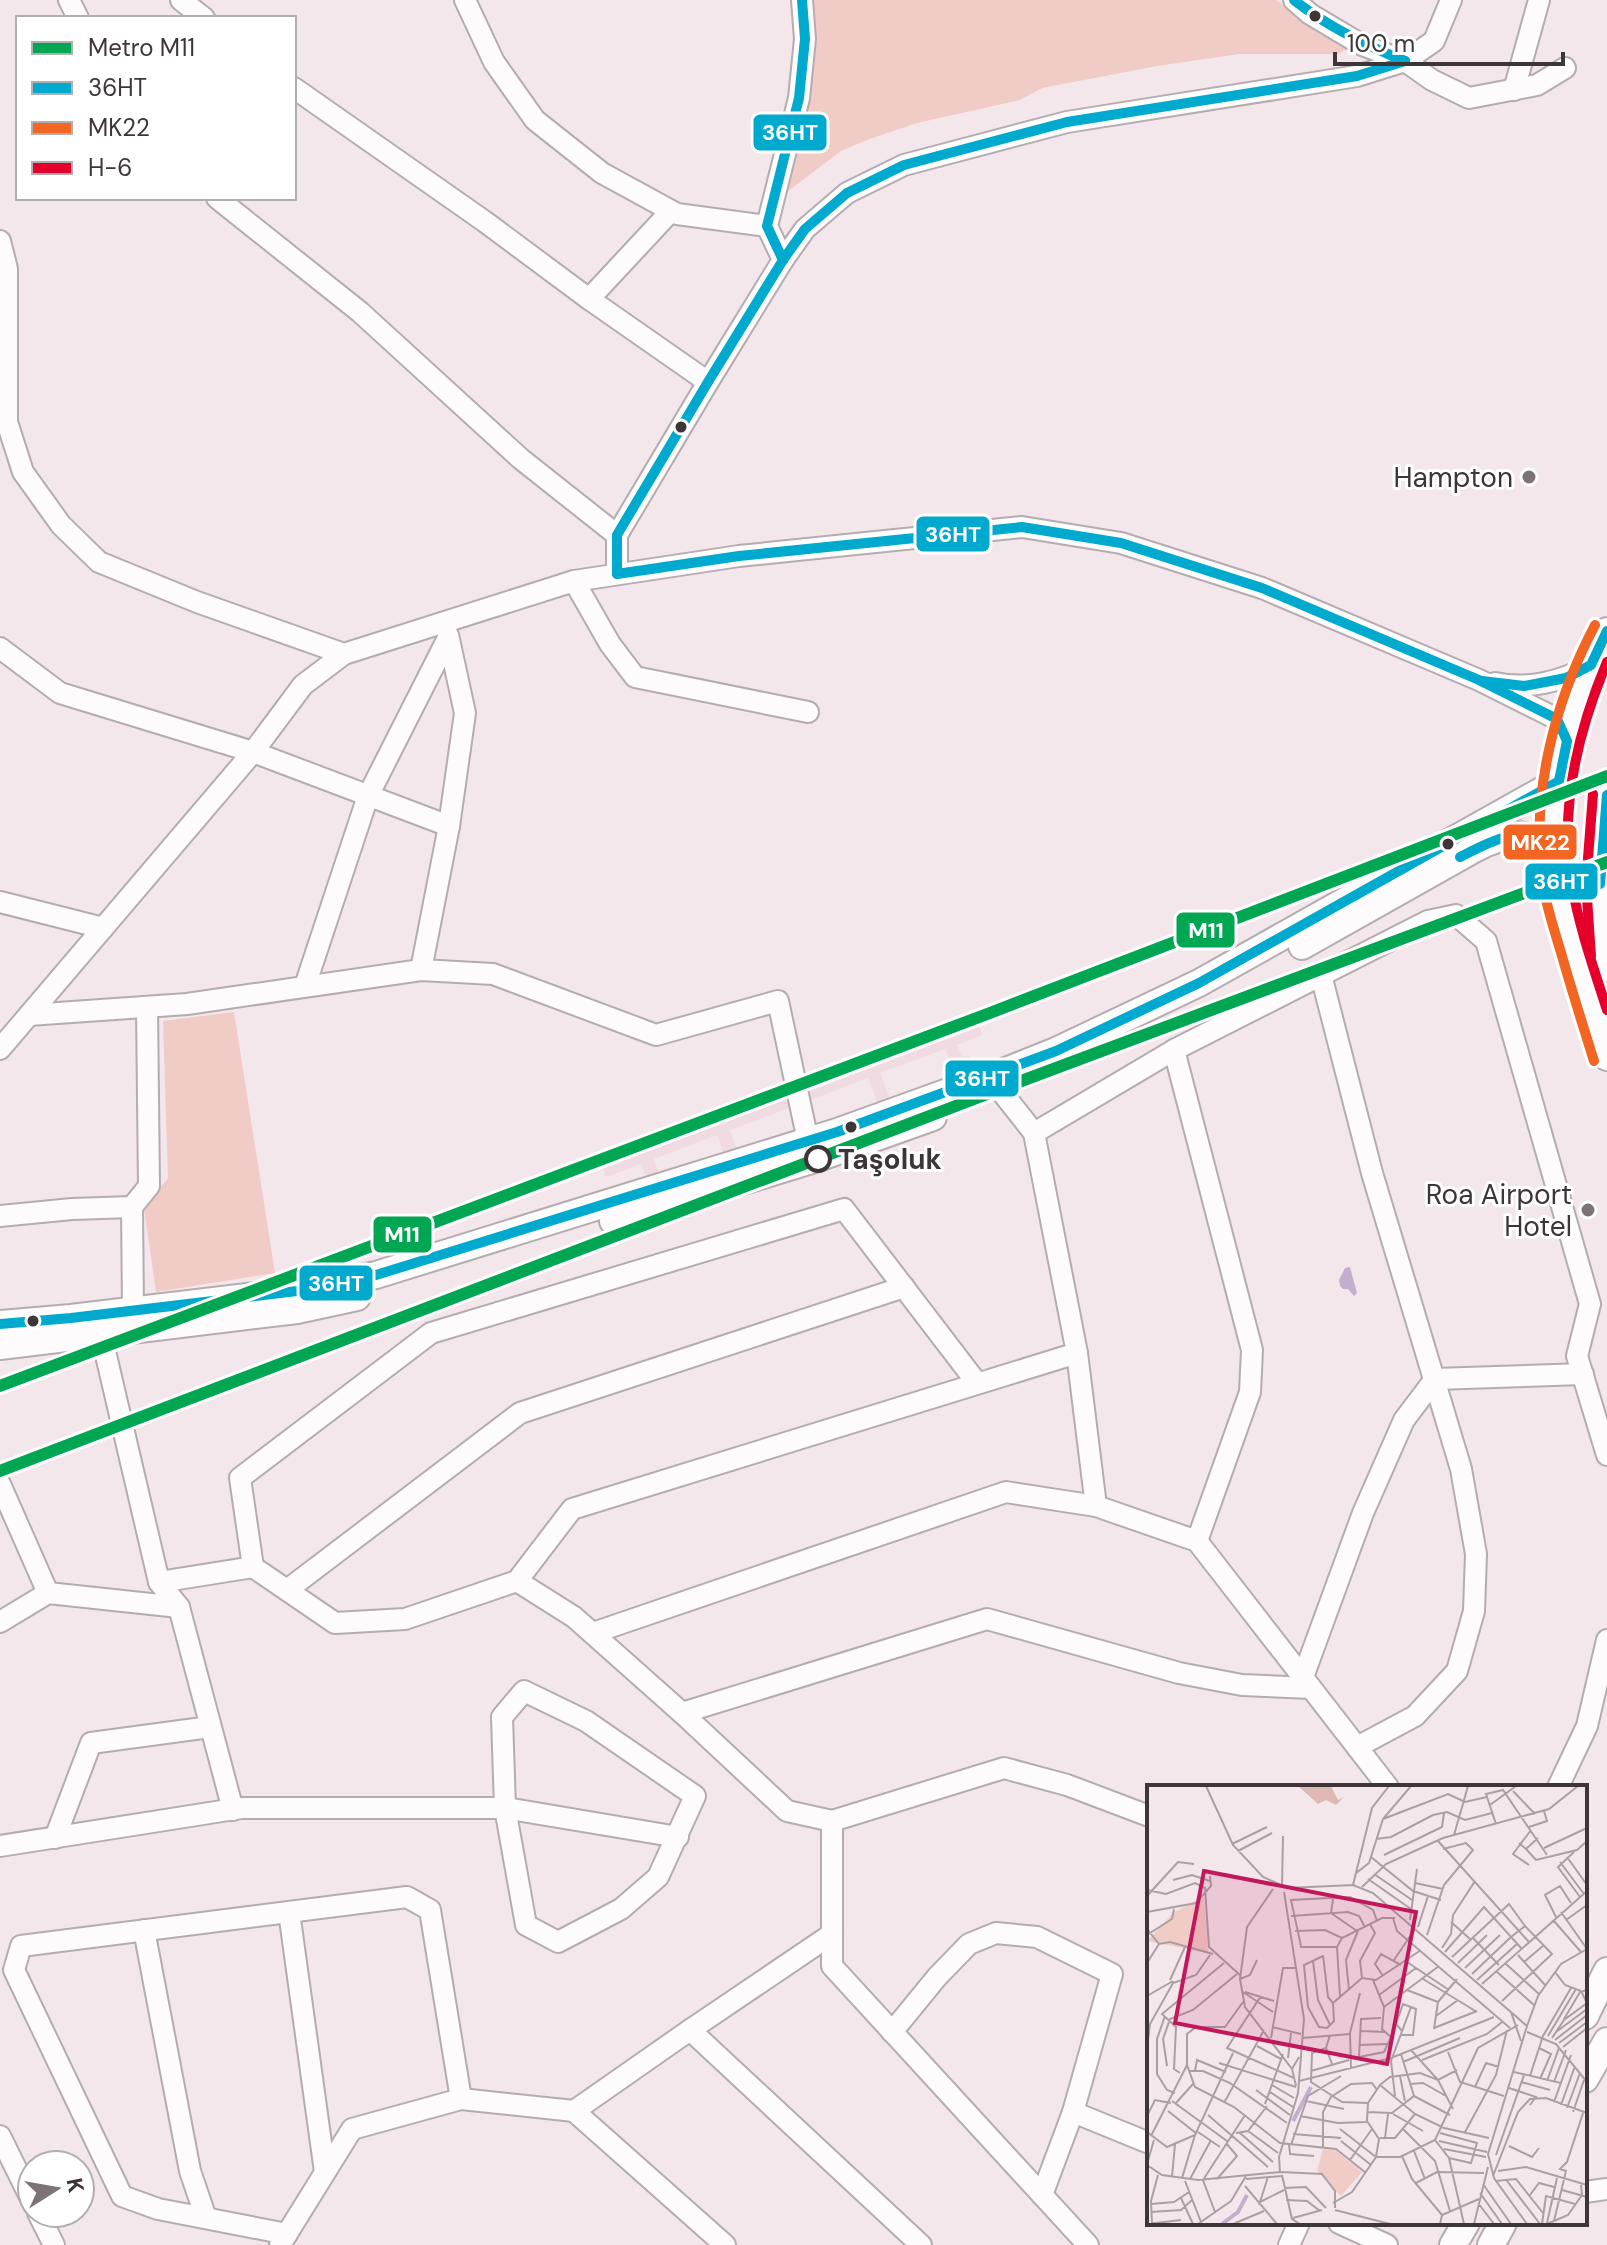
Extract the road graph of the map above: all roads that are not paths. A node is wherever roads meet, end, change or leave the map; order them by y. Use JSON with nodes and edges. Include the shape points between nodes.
{"nodes":[{"id":1,"x":181,"y":0,"type":"edge"},
{"id":2,"x":465,"y":0,"type":"edge"},
{"id":3,"x":802,"y":0,"type":"edge"},
{"id":4,"x":1294,"y":0,"type":"edge"},
{"id":5,"x":1451,"y":0,"type":"edge"},
{"id":6,"x":1539,"y":0,"type":"edge"},
{"id":7,"x":201,"y":16,"type":"edge"},
{"id":8,"x":1405,"y":61,"type":"junction"},
{"id":9,"x":1565,"y":68,"type":"dead end"},
{"id":10,"x":296,"y":89,"type":"edge"},
{"id":11,"x":1514,"y":90,"type":"junction"},
{"id":12,"x":220,"y":200,"type":"edge"},
{"id":13,"x":671,"y":211,"type":"junction"},
{"id":14,"x":767,"y":226,"type":"junction"},
{"id":15,"x":0,"y":241,"type":"edge"},
{"id":16,"x":783,"y":260,"type":"junction"},
{"id":17,"x":589,"y":299,"type":"junction"},
{"id":18,"x":708,"y":382,"type":"junction"},
{"id":19,"x":617,"y":535,"type":"junction"},
{"id":20,"x":617,"y":574,"type":"junction"},
{"id":21,"x":574,"y":581,"type":"junction"},
{"id":22,"x":446,"y":630,"type":"junction"},
{"id":23,"x":1607,"y":631,"type":"edge"},
{"id":24,"x":0,"y":648,"type":"edge"},
{"id":25,"x":344,"y":654,"type":"junction"},
{"id":26,"x":1591,"y":665,"type":"junction"},
{"id":27,"x":1479,"y":680,"type":"junction"},
{"id":28,"x":808,"y":712,"type":"dead end"},
{"id":29,"x":1567,"y":741,"type":"junction"},
{"id":30,"x":253,"y":752,"type":"junction"},
{"id":31,"x":1559,"y":781,"type":"junction"},
{"id":32,"x":1607,"y":795,"type":"edge"},
{"id":33,"x":368,"y":796,"type":"junction"},
{"id":34,"x":1605,"y":824,"type":"edge"},
{"id":35,"x":449,"y":826,"type":"junction"},
{"id":36,"x":1555,"y":864,"type":"junction"},
{"id":37,"x":1600,"y":884,"type":"junction"},
{"id":38,"x":0,"y":902,"type":"edge"},
{"id":39,"x":103,"y":928,"type":"junction"},
{"id":40,"x":1607,"y":968,"type":"edge"},
{"id":41,"x":421,"y":970,"type":"junction"},
{"id":42,"x":1321,"y":975,"type":"junction"},
{"id":43,"x":305,"y":986,"type":"junction"},
{"id":44,"x":147,"y":1007,"type":"junction"},
{"id":45,"x":29,"y":1015,"type":"junction"},
{"id":46,"x":0,"y":1049,"type":"edge"},
{"id":47,"x":1174,"y":1050,"type":"junction"},
{"id":48,"x":1607,"y":1057,"type":"edge"},
{"id":49,"x":998,"y":1083,"type":"junction"},
{"id":50,"x":1034,"y":1133,"type":"junction"},
{"id":51,"x":808,"y":1141,"type":"junction"},
{"id":52,"x":132,"y":1207,"type":"junction"},
{"id":53,"x":0,"y":1216,"type":"edge"},
{"id":54,"x":904,"y":1287,"type":"junction"},
{"id":55,"x":133,"y":1310,"type":"junction"},
{"id":56,"x":0,"y":1324,"type":"edge"},
{"id":57,"x":101,"y":1334,"type":"junction"},
{"id":58,"x":0,"y":1346,"type":"edge"},
{"id":59,"x":1077,"y":1353,"type":"junction"},
{"id":60,"x":1583,"y":1374,"type":"junction"},
{"id":61,"x":1435,"y":1379,"type":"junction"},
{"id":62,"x":977,"y":1383,"type":"junction"},
{"id":63,"x":1607,"y":1455,"type":"edge"},
{"id":64,"x":0,"y":1484,"type":"edge"},
{"id":65,"x":1096,"y":1506,"type":"junction"},
{"id":66,"x":1197,"y":1541,"type":"junction"},
{"id":67,"x":253,"y":1567,"type":"junction"},
{"id":68,"x":517,"y":1581,"type":"junction"},
{"id":69,"x":159,"y":1582,"type":"junction"},
{"id":70,"x":287,"y":1590,"type":"junction"},
{"id":71,"x":48,"y":1593,"type":"junction"},
{"id":72,"x":179,"y":1607,"type":"junction"},
{"id":73,"x":0,"y":1622,"type":"edge"},
{"id":74,"x":593,"y":1633,"type":"junction"},
{"id":75,"x":1607,"y":1640,"type":"edge"},
{"id":76,"x":1307,"y":1682,"type":"junction"},
{"id":77,"x":682,"y":1713,"type":"junction"},
{"id":78,"x":210,"y":1727,"type":"junction"},
{"id":79,"x":1357,"y":1747,"type":"junction"},
{"id":80,"x":1386,"y":1785,"type":"edge"},
{"id":81,"x":1559,"y":1785,"type":"edge"},
{"id":82,"x":505,"y":1808,"type":"junction"},
{"id":83,"x":233,"y":1810,"type":"junction"},
{"id":84,"x":1147,"y":1815,"type":"edge"},
{"id":85,"x":832,"y":1821,"type":"junction"},
{"id":86,"x":678,"y":1837,"type":"junction"},
{"id":87,"x":55,"y":1838,"type":"junction"},
{"id":88,"x":0,"y":1846,"type":"edge"},
{"id":89,"x":289,"y":1912,"type":"junction"},
{"id":90,"x":144,"y":1930,"type":"junction"},
{"id":91,"x":832,"y":1934,"type":"junction"},
{"id":92,"x":1607,"y":1971,"type":"edge"},
{"id":93,"x":1587,"y":2012,"type":"edge"},
{"id":94,"x":690,"y":2030,"type":"junction"},
{"id":95,"x":892,"y":2032,"type":"junction"},
{"id":96,"x":1607,"y":2041,"type":"edge"},
{"id":97,"x":1587,"y":2076,"type":"edge"},
{"id":98,"x":461,"y":2099,"type":"junction"},
{"id":99,"x":574,"y":2111,"type":"junction"},
{"id":100,"x":1073,"y":2112,"type":"junction"},
{"id":101,"x":0,"y":2136,"type":"edge"},
{"id":102,"x":1147,"y":2142,"type":"edge"},
{"id":103,"x":16,"y":2168,"type":"edge"},
{"id":104,"x":325,"y":2172,"type":"junction"},
{"id":105,"x":1607,"y":2189,"type":"edge"},
{"id":106,"x":1587,"y":2192,"type":"edge"},
{"id":107,"x":1042,"y":2195,"type":"junction"},
{"id":108,"x":206,"y":2218,"type":"junction"},
{"id":109,"x":1298,"y":2225,"type":"edge"},
{"id":110,"x":1343,"y":2225,"type":"edge"},
{"id":111,"x":1465,"y":2225,"type":"edge"},
{"id":112,"x":1502,"y":2225,"type":"edge"},
{"id":113,"x":284,"y":2239,"type":"edge"},
{"id":114,"x":725,"y":2245,"type":"edge"},
{"id":115,"x":921,"y":2245,"type":"edge"},
{"id":116,"x":1088,"y":2245,"type":"edge"},
{"id":117,"x":1289,"y":2245,"type":"edge"},
{"id":118,"x":1387,"y":2245,"type":"edge"},
{"id":119,"x":1453,"y":2245,"type":"edge"},
{"id":120,"x":1491,"y":2245,"type":"edge"}],
"edges":[{"from":1,"to":7,"type":"street"},
{"from":2,"to":13,"type":"street","via":[[494,62],[535,120],[602,173]]},
{"from":3,"to":14,"type":"street","via":[[805,39],[799,98]]},
{"from":4,"to":8,"type":"street","via":[[1362,45]]},
{"from":5,"to":8,"type":"street","via":[[1434,41]]},
{"from":6,"to":11,"type":"street"},
{"from":8,"to":11,"type":"street","via":[[1469,98]]},
{"from":8,"to":16,"type":"street","via":[[1357,76],[1067,122],[904,165],[847,193],[805,229]]},
{"from":9,"to":11,"type":"street","via":[[1537,85]]},
{"from":10,"to":17,"type":"street"},
{"from":12,"to":19,"type":"street","via":[[360,312],[521,459]]},
{"from":13,"to":14,"type":"street"},
{"from":13,"to":17,"type":"street"},
{"from":14,"to":16,"type":"street"},
{"from":15,"to":25,"type":"street","via":[[7,269],[7,422],[23,472],[61,525],[99,562]]},
{"from":16,"to":18,"type":"street"},
{"from":17,"to":18,"type":"street"},
{"from":18,"to":19,"type":"street"},
{"from":19,"to":20,"type":"street"},
{"from":20,"to":21,"type":"street"},
{"from":20,"to":27,"type":"street","via":[[1022,527],[1121,543],[1262,588]]},
{"from":21,"to":22,"type":"street"},
{"from":21,"to":28,"type":"street","via":[[635,677]]},
{"from":22,"to":25,"type":"street"},
{"from":22,"to":33,"type":"street"},
{"from":22,"to":35,"type":"street","via":[[465,713]]},
{"from":23,"to":26,"type":"main road"},
{"from":24,"to":30,"type":"street","via":[[60,693]]},
{"from":25,"to":30,"type":"street","via":[[303,685]]},
{"from":26,"to":27,"type":"street","via":[[1566,678],[1524,686]]},
{"from":26,"to":29,"type":"main road"},
{"from":27,"to":29,"type":"street","via":[[1557,719]]},
{"from":29,"to":31,"type":"main road"},
{"from":30,"to":33,"type":"street"},
{"from":30,"to":39,"type":"street"},
{"from":31,"to":36,"type":"main road"},
{"from":31,"to":49,"type":"main road","via":[[1199,983]]},
{"from":32,"to":34,"type":"main road"},
{"from":33,"to":35,"type":"street"},
{"from":33,"to":43,"type":"street"},
{"from":34,"to":37,"type":"main road"},
{"from":35,"to":41,"type":"street"},
{"from":36,"to":37,"type":"main road","via":[[1565,887],[1574,892]]},
{"from":36,"to":48,"type":"main road","via":[[1560,903]]},
{"from":36,"to":49,"type":"main road","via":[[1547,845],[1532,837],[1502,836],[1198,1003],[1090,1055]]},
{"from":37,"to":40,"type":"main road"},
{"from":38,"to":39,"type":"street"},
{"from":39,"to":45,"type":"street"},
{"from":41,"to":43,"type":"street"},
{"from":41,"to":51,"type":"street","via":[[493,974],[656,1035],[778,1001]]},
{"from":42,"to":47,"type":"street"},
{"from":42,"to":60,"type":"street","via":[[1428,921],[1456,915],[1486,941],[1590,1304],[1577,1356]]},
{"from":42,"to":61,"type":"street","via":[[1372,1173]]},
{"from":43,"to":44,"type":"street"},
{"from":44,"to":45,"type":"street"},
{"from":44,"to":52,"type":"street","via":[[149,1186]]},
{"from":45,"to":46,"type":"street"},
{"from":47,"to":50,"type":"street"},
{"from":47,"to":66,"type":"street","via":[[1252,1350],[1250,1392]]},
{"from":49,"to":50,"type":"street"},
{"from":49,"to":51,"type":"main road"},
{"from":49,"to":57,"type":"main road","via":[[815,1159],[355,1297],[297,1310]]},
{"from":50,"to":59,"type":"street"},
{"from":51,"to":55,"type":"main road","via":[[376,1275],[297,1291]]},
{"from":52,"to":53,"type":"street"},
{"from":52,"to":55,"type":"street"},
{"from":54,"to":62,"type":"street"},
{"from":54,"to":67,"type":"street","via":[[844,1209],[431,1333],[240,1478]]},
{"from":54,"to":70,"type":"street","via":[[520,1413]]},
{"from":55,"to":56,"type":"main road"},
{"from":57,"to":58,"type":"main road"},
{"from":57,"to":69,"type":"street"},
{"from":59,"to":62,"type":"street"},
{"from":59,"to":65,"type":"street"},
{"from":60,"to":61,"type":"street"},
{"from":60,"to":63,"type":"street"},
{"from":61,"to":76,"type":"street","via":[[1404,1420],[1363,1513]]},
{"from":61,"to":79,"type":"street","via":[[1461,1469],[1476,1554],[1474,1611],[1457,1671],[1415,1716]]},
{"from":62,"to":68,"type":"street","via":[[572,1509]]},
{"from":64,"to":71,"type":"street"},
{"from":65,"to":66,"type":"street"},
{"from":65,"to":74,"type":"street","via":[[1006,1492]]},
{"from":66,"to":76,"type":"street"},
{"from":67,"to":69,"type":"street"},
{"from":67,"to":70,"type":"street"},
{"from":68,"to":70,"type":"street","via":[[405,1619],[335,1623]]},
{"from":68,"to":74,"type":"street"},
{"from":69,"to":72,"type":"street"},
{"from":71,"to":72,"type":"street"},
{"from":71,"to":73,"type":"street"},
{"from":72,"to":78,"type":"street"},
{"from":74,"to":77,"type":"street"},
{"from":75,"to":81,"type":"street","via":[[1587,1726]]},
{"from":76,"to":77,"type":"street","via":[[1242,1685],[1179,1673],[987,1619]]},
{"from":76,"to":79,"type":"street"},
{"from":77,"to":85,"type":"street","via":[[787,1811]]},
{"from":78,"to":83,"type":"street"},
{"from":78,"to":87,"type":"street","via":[[91,1743]]},
{"from":79,"to":80,"type":"street"},
{"from":82,"to":83,"type":"street"},
{"from":82,"to":86,"type":"street"},
{"from":82,"to":86,"type":"street","via":[[526,1925],[558,1942],[621,1909],[658,1877]]},
{"from":82,"to":86,"type":"street","via":[[502,1717],[524,1691],[586,1721],[695,1796]]},
{"from":83,"to":87,"type":"street"},
{"from":84,"to":85,"type":"street","via":[[1004,1768]]},
{"from":85,"to":91,"type":"street"},
{"from":87,"to":88,"type":"street"},
{"from":89,"to":90,"type":"street"},
{"from":89,"to":98,"type":"street","via":[[407,1897],[430,1910]]},
{"from":89,"to":104,"type":"street"},
{"from":90,"to":108,"type":"street","via":[[190,2171]]},
{"from":90,"to":108,"type":"street","via":[[21,1946],[14,1970],[122,2196]]},
{"from":91,"to":94,"type":"street"},
{"from":91,"to":95,"type":"street","via":[[832,1966]]},
{"from":92,"to":93,"type":"main road"},
{"from":94,"to":99,"type":"street"},
{"from":94,"to":115,"type":"street"},
{"from":95,"to":100,"type":"street","via":[[969,1944],[996,1933],[1037,1937],[1112,1974]]},
{"from":95,"to":107,"type":"street"},
{"from":96,"to":97,"type":"main road"},
{"from":98,"to":99,"type":"street"},
{"from":98,"to":104,"type":"street","via":[[352,2129]]},
{"from":99,"to":114,"type":"street"},
{"from":100,"to":102,"type":"street"},
{"from":100,"to":107,"type":"street"},
{"from":101,"to":103,"type":"street"},
{"from":104,"to":113,"type":"street"},
{"from":105,"to":106,"type":"street"},
{"from":107,"to":116,"type":"street"},
{"from":108,"to":113,"type":"street"},
{"from":109,"to":117,"type":"street"},
{"from":110,"to":118,"type":"street"},
{"from":111,"to":119,"type":"main road"},
{"from":112,"to":120,"type":"main road"}]}
